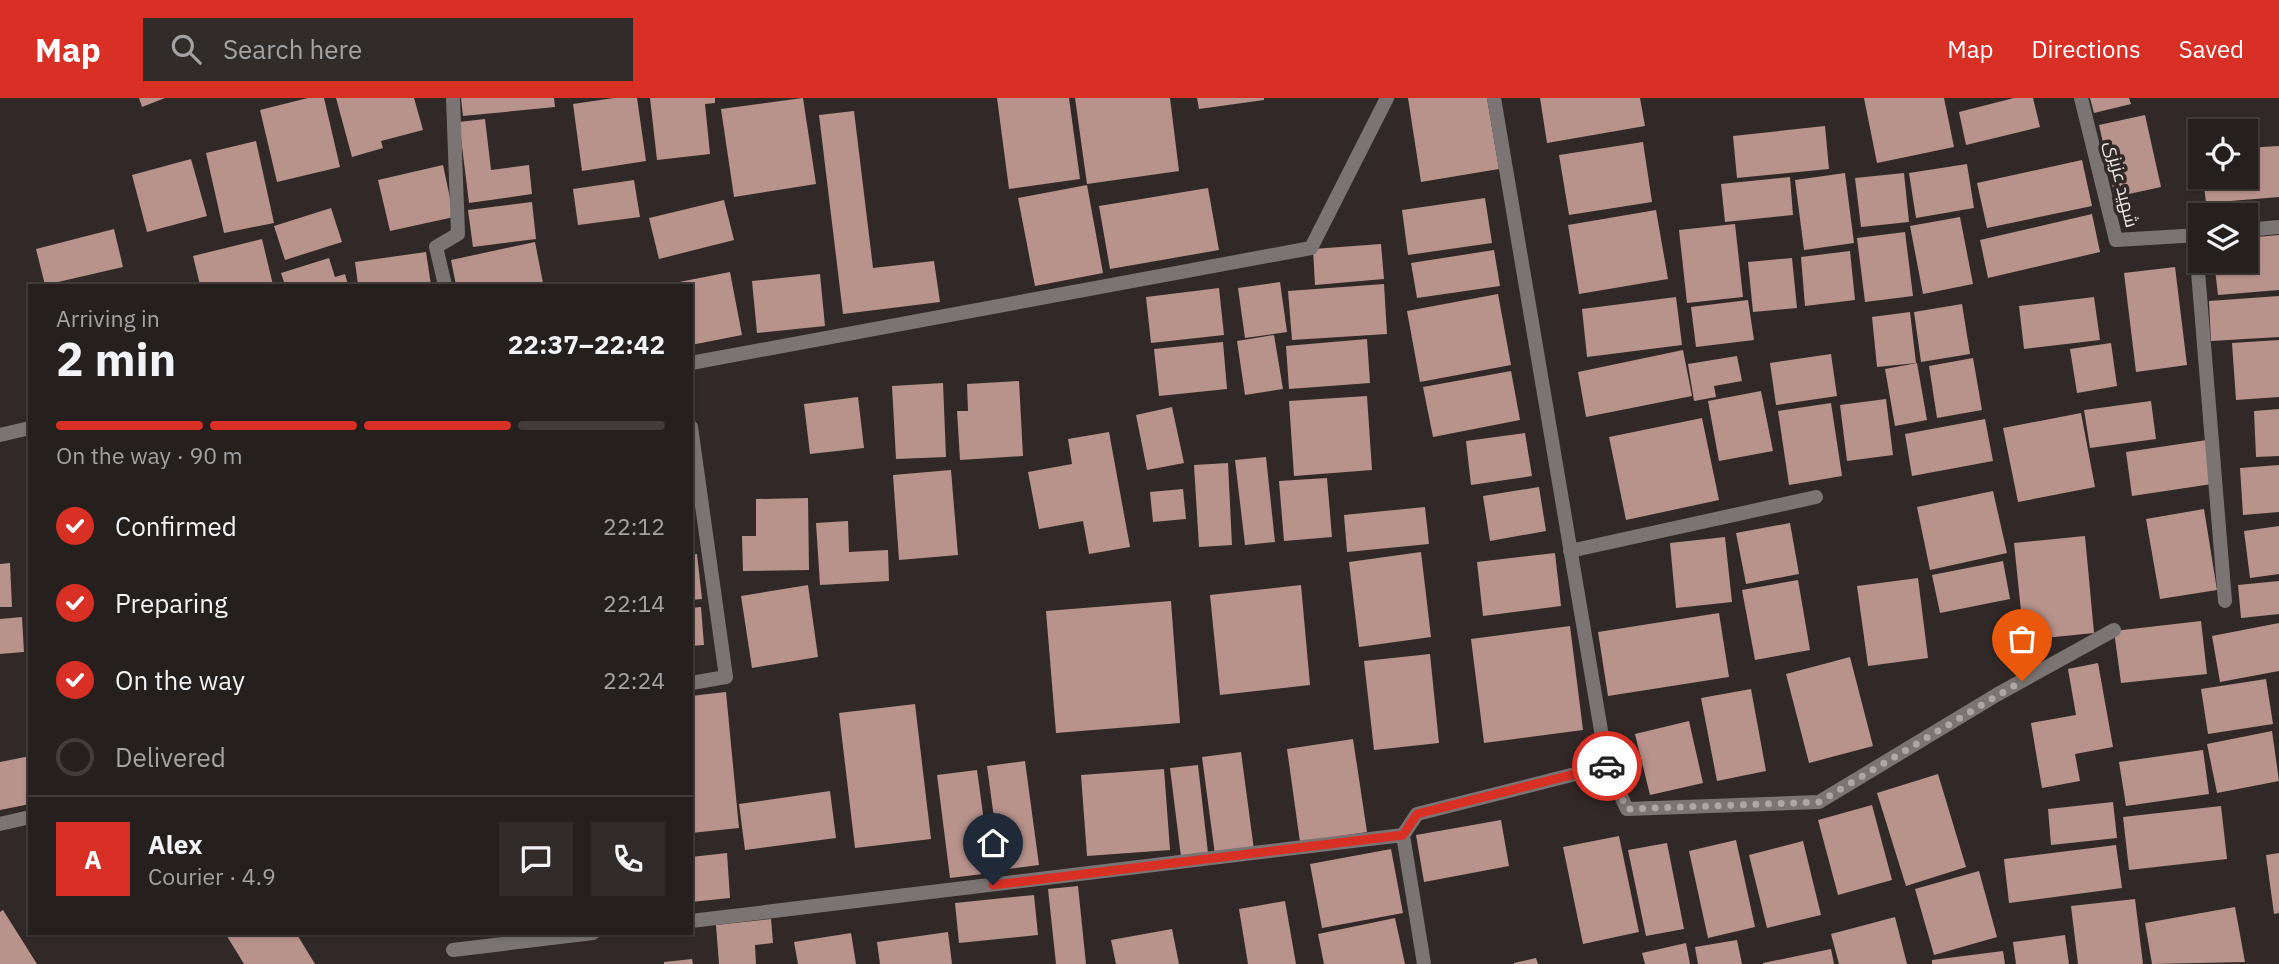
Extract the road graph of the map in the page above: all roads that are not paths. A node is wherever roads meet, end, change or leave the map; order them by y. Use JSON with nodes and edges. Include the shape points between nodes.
{"nodes":[{"id":1,"x":453,"y":98,"type":"edge"},
{"id":2,"x":1387,"y":98,"type":"edge"},
{"id":3,"x":1494,"y":98,"type":"edge"},
{"id":4,"x":2081,"y":98,"type":"edge"},
{"id":5,"x":2279,"y":227,"type":"edge"},
{"id":6,"x":2258,"y":229,"type":"edge"},
{"id":7,"x":2188,"y":236,"type":"edge"},
{"id":8,"x":2200,"y":273,"type":"edge"},
{"id":9,"x":445,"y":284,"type":"edge"},
{"id":10,"x":693,"y":363,"type":"edge"},
{"id":11,"x":28,"y":428,"type":"edge"},
{"id":12,"x":0,"y":435,"type":"edge"},
{"id":13,"x":693,"y":441,"type":"edge"},
{"id":14,"x":1816,"y":497,"type":"dead end"},
{"id":15,"x":1570,"y":551,"type":"junction"},
{"id":16,"x":2225,"y":601,"type":"dead end"},
{"id":17,"x":2114,"y":630,"type":"dead end"},
{"id":18,"x":693,"y":683,"type":"edge"},
{"id":19,"x":1607,"y":766,"type":"junction"},
{"id":20,"x":28,"y":817,"type":"edge"},
{"id":21,"x":0,"y":824,"type":"edge"},
{"id":22,"x":1403,"y":835,"type":"junction"},
{"id":23,"x":693,"y":921,"type":"edge"},
{"id":24,"x":577,"y":935,"type":"edge"},
{"id":25,"x":453,"y":950,"type":"dead end"},
{"id":26,"x":1424,"y":964,"type":"edge"}],
"edges":[{"from":1,"to":9,"type":"street","via":[[458,234],[436,247]]},
{"from":2,"to":10,"type":"street","via":[[1311,248]]},
{"from":3,"to":15,"type":"street"},
{"from":4,"to":7,"type":"street","name":"شهید عزیزی","via":[[2116,240]]},
{"from":5,"to":6,"type":"street"},
{"from":8,"to":16,"type":"street"},
{"from":11,"to":12,"type":"street"},
{"from":13,"to":18,"type":"street","via":[[726,677]]},
{"from":14,"to":15,"type":"street"},
{"from":15,"to":19,"type":"street"},
{"from":17,"to":19,"type":"street","via":[[1819,802],[1627,809]]},
{"from":19,"to":22,"type":"street","via":[[1417,814]]},
{"from":20,"to":21,"type":"street"},
{"from":22,"to":23,"type":"street"},
{"from":22,"to":26,"type":"street"},
{"from":24,"to":25,"type":"street"}]}
